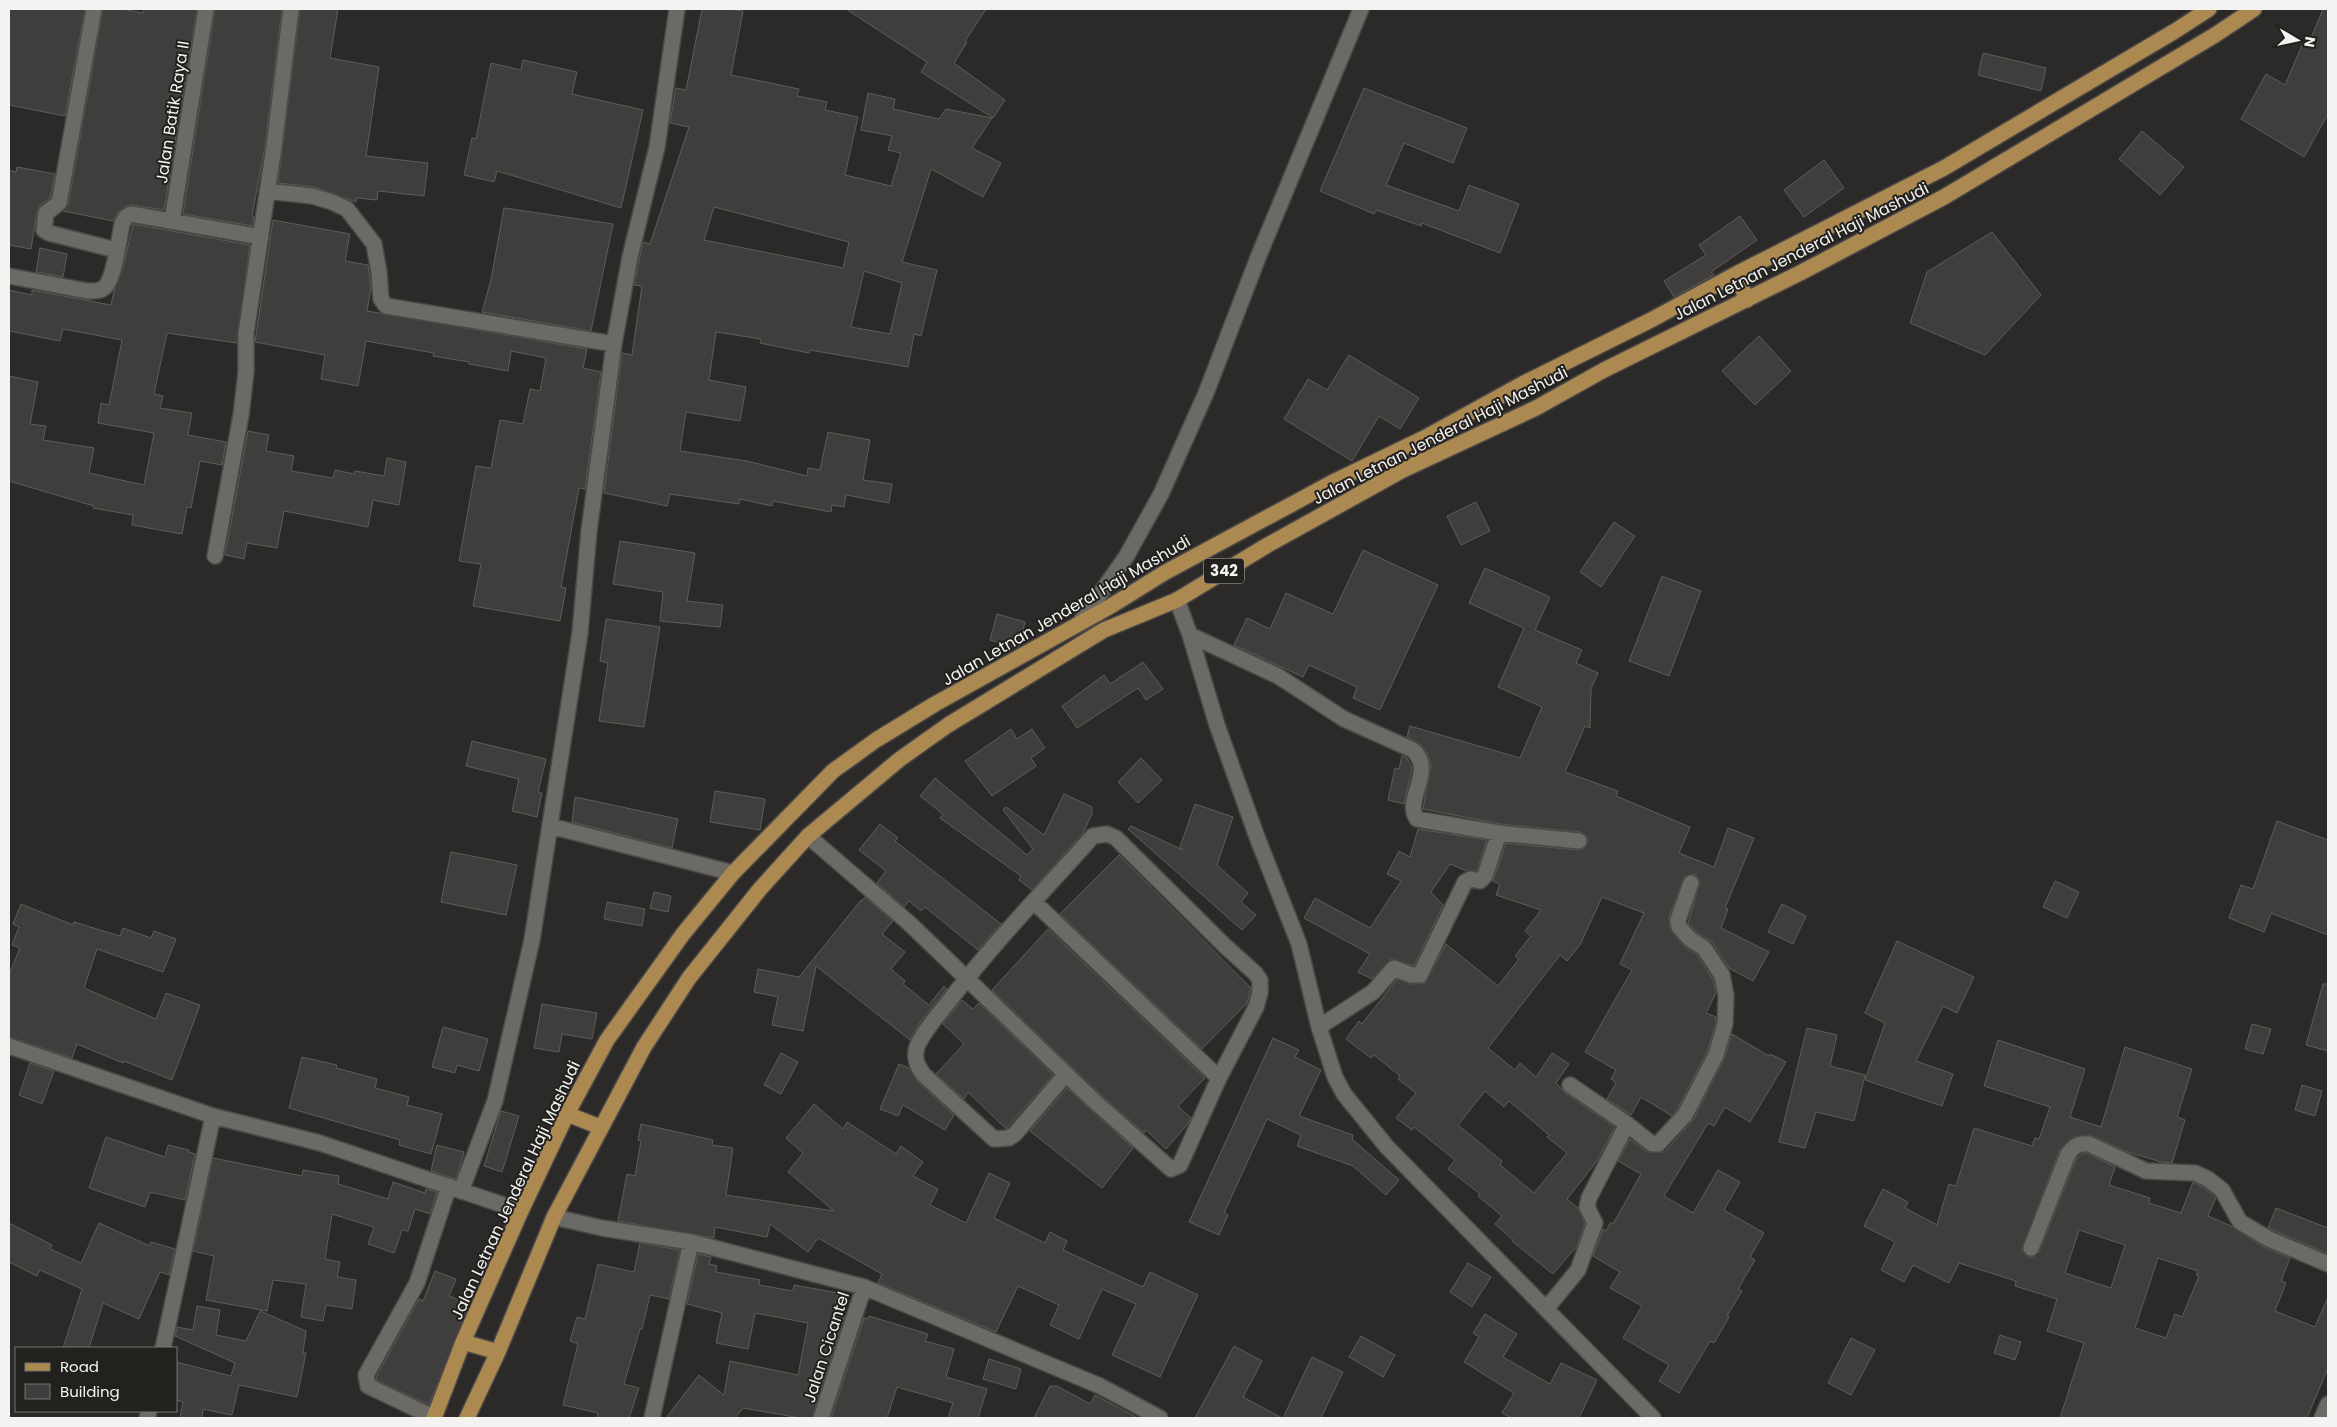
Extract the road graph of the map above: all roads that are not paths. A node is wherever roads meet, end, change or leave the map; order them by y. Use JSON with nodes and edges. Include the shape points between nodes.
{"nodes":[{"id":1,"x":94,"y":9,"type":"edge"},
{"id":2,"x":206,"y":9,"type":"edge"},
{"id":3,"x":291,"y":9,"type":"edge"},
{"id":4,"x":677,"y":9,"type":"edge"},
{"id":5,"x":1361,"y":9,"type":"edge"},
{"id":6,"x":2208,"y":9,"type":"edge"},
{"id":7,"x":2254,"y":9,"type":"edge"},
{"id":8,"x":267,"y":191,"type":"junction"},
{"id":9,"x":172,"y":221,"type":"junction"},
{"id":10,"x":261,"y":237,"type":"junction"},
{"id":11,"x":116,"y":250,"type":"junction"},
{"id":12,"x":1736,"y":274,"type":"junction"},
{"id":13,"x":9,"y":276,"type":"edge"},
{"id":14,"x":1747,"y":300,"type":"junction"},
{"id":15,"x":614,"y":344,"type":"junction"},
{"id":16,"x":215,"y":556,"type":"dead end"},
{"id":17,"x":1177,"y":600,"type":"junction"},
{"id":18,"x":1081,"y":621,"type":"junction"},
{"id":19,"x":1190,"y":635,"type":"junction"},
{"id":20,"x":550,"y":826,"type":"junction"},
{"id":21,"x":1499,"y":832,"type":"junction"},
{"id":22,"x":808,"y":836,"type":"junction"},
{"id":23,"x":1579,"y":841,"type":"dead end"},
{"id":24,"x":733,"y":872,"type":"junction"},
{"id":25,"x":1691,"y":883,"type":"dead end"},
{"id":26,"x":1034,"y":902,"type":"junction"},
{"id":27,"x":966,"y":978,"type":"junction"},
{"id":28,"x":1319,"y":1027,"type":"junction"},
{"id":29,"x":9,"y":1046,"type":"edge"},
{"id":30,"x":1066,"y":1074,"type":"junction"},
{"id":31,"x":1220,"y":1078,"type":"junction"},
{"id":32,"x":1570,"y":1085,"type":"dead end"},
{"id":33,"x":567,"y":1114,"type":"junction"},
{"id":34,"x":213,"y":1116,"type":"junction"},
{"id":35,"x":1627,"y":1124,"type":"junction"},
{"id":36,"x":600,"y":1127,"type":"junction"},
{"id":37,"x":455,"y":1189,"type":"junction"},
{"id":38,"x":522,"y":1211,"type":"junction"},
{"id":39,"x":554,"y":1217,"type":"junction"},
{"id":40,"x":691,"y":1242,"type":"junction"},
{"id":41,"x":2031,"y":1248,"type":"dead end"},
{"id":42,"x":2328,"y":1264,"type":"edge"},
{"id":43,"x":864,"y":1287,"type":"junction"},
{"id":44,"x":1546,"y":1309,"type":"junction"},
{"id":45,"x":463,"y":1342,"type":"junction"},
{"id":46,"x":163,"y":1347,"type":"edge"},
{"id":47,"x":498,"y":1352,"type":"junction"},
{"id":48,"x":2328,"y":1404,"type":"edge"},
{"id":49,"x":434,"y":1418,"type":"edge"},
{"id":50,"x":467,"y":1418,"type":"edge"},
{"id":51,"x":652,"y":1418,"type":"edge"},
{"id":52,"x":821,"y":1418,"type":"edge"},
{"id":53,"x":1160,"y":1418,"type":"edge"},
{"id":54,"x":1653,"y":1418,"type":"edge"},
{"id":55,"x":2322,"y":1418,"type":"edge"}],
"edges":[{"from":1,"to":11,"type":"street","via":[[59,203],[46,213],[44,230]]},
{"from":2,"to":9,"type":"street","name":"Jalan Batik Raya II"},
{"from":3,"to":8,"type":"street"},
{"from":4,"to":15,"type":"street","via":[[657,147],[630,257]]},
{"from":5,"to":18,"type":"street","via":[[1259,254],[1206,393],[1160,494],[1126,557]]},
{"from":6,"to":12,"type":"main road","name":"Jalan Letnan Jenderal Haji Mashudi","number":"342","via":[[1944,168]]},
{"from":7,"to":14,"type":"main road","name":"Jalan Letnan Jenderal Haji Mashudi","number":"342","via":[[1944,196]]},
{"from":8,"to":10,"type":"street"},
{"from":8,"to":15,"type":"street","via":[[312,196],[346,209],[374,244],[381,300],[386,306]]},
{"from":9,"to":10,"type":"street"},
{"from":9,"to":11,"type":"street","via":[[136,214],[126,217]]},
{"from":10,"to":16,"type":"street","via":[[246,333],[242,415]]},
{"from":11,"to":13,"type":"street","via":[[110,277],[98,291]]},
{"from":12,"to":14,"type":"main road"},
{"from":12,"to":18,"type":"main road","name":"Jalan Letnan Jenderal Haji Mashudi","number":"342","via":[[1274,513]]},
{"from":14,"to":17,"type":"main road","name":"Jalan Letnan Jenderal Haji Mashudi","number":"342","via":[[1604,370],[1536,408],[1403,470]]},
{"from":15,"to":20,"type":"street","via":[[589,531],[580,633]]},
{"from":17,"to":19,"type":"street"},
{"from":17,"to":22,"type":"main road","name":"Jalan Letnan Jenderal Haji Mashudi","number":"342","via":[[1104,630],[948,725],[900,759]]},
{"from":18,"to":24,"type":"main road","name":"Jalan Letnan Jenderal Haji Mashudi","number":"342","via":[[876,740],[833,771]]},
{"from":19,"to":21,"type":"street","via":[[1278,676],[1344,719],[1413,750],[1422,766],[1414,811],[1417,819]]},
{"from":19,"to":28,"type":"street","via":[[1217,725],[1299,944]]},
{"from":20,"to":24,"type":"street"},
{"from":20,"to":37,"type":"street","via":[[532,940],[495,1101]]},
{"from":21,"to":23,"type":"street"},
{"from":21,"to":28,"type":"street","via":[[1485,876],[1480,881],[1472,879],[1466,882],[1420,975],[1394,968],[1373,992]]},
{"from":22,"to":27,"type":"street","via":[[909,923]]},
{"from":22,"to":36,"type":"main road","name":"Jalan Letnan Jenderal Haji Mashudi","number":"342","via":[[760,888],[689,978],[644,1046]]},
{"from":24,"to":33,"type":"main road","name":"Jalan Letnan Jenderal Haji Mashudi","number":"342","via":[[683,934],[607,1040]]},
{"from":25,"to":35,"type":"street","via":[[1678,920],[1679,927],[1704,948],[1722,975],[1726,995],[1725,1024],[1716,1055],[1685,1115],[1658,1144],[1652,1144]]},
{"from":26,"to":27,"type":"street"},
{"from":26,"to":31,"type":"street"},
{"from":26,"to":31,"type":"street","via":[[1093,836],[1107,834],[1116,838],[1260,980],[1256,1007]]},
{"from":27,"to":30,"type":"street"},
{"from":27,"to":30,"type":"street","via":[[918,1045],[915,1056],[924,1076],[994,1139],[1002,1139],[1015,1134]]},
{"from":28,"to":44,"type":"street","via":[[1335,1078],[1344,1094],[1387,1147]]},
{"from":29,"to":34,"type":"street"},
{"from":30,"to":31,"type":"street","via":[[1171,1169],[1180,1165]]},
{"from":32,"to":35,"type":"street"},
{"from":33,"to":36,"type":"main road"},
{"from":33,"to":38,"type":"main road","name":"Jalan Letnan Jenderal Haji Mashudi","number":"342"},
{"from":34,"to":37,"type":"street","via":[[320,1143]]},
{"from":34,"to":46,"type":"street"},
{"from":35,"to":44,"type":"street","via":[[1589,1198],[1587,1207],[1595,1223],[1578,1270]]},
{"from":36,"to":39,"type":"main road","name":"Jalan Letnan Jenderal Haji Mashudi","number":"342"},
{"from":37,"to":38,"type":"street"},
{"from":37,"to":49,"type":"street","via":[[417,1283],[366,1374],[368,1386]]},
{"from":38,"to":45,"type":"main road","name":"Jalan Letnan Jenderal Haji Mashudi","number":"342"},
{"from":39,"to":40,"type":"street"},
{"from":39,"to":47,"type":"main road","name":"Jalan Letnan Jenderal Haji Mashudi","number":"342"},
{"from":40,"to":43,"type":"street"},
{"from":40,"to":51,"type":"street"},
{"from":41,"to":42,"type":"street","via":[[2068,1154],[2081,1143],[2146,1170],[2196,1173],[2222,1190],[2240,1222],[2269,1239]]},
{"from":43,"to":52,"type":"street","name":"Jalan Cicantel"},
{"from":43,"to":53,"type":"street","via":[[1100,1386]]},
{"from":44,"to":54,"type":"street"},
{"from":45,"to":47,"type":"main road"},
{"from":45,"to":49,"type":"main road","name":"Jalan Letnan Jenderal Haji Mashudi","number":"342"},
{"from":47,"to":50,"type":"main road","name":"Jalan Letnan Jenderal Haji Mashudi","number":"342"},
{"from":48,"to":55,"type":"street"}]}
